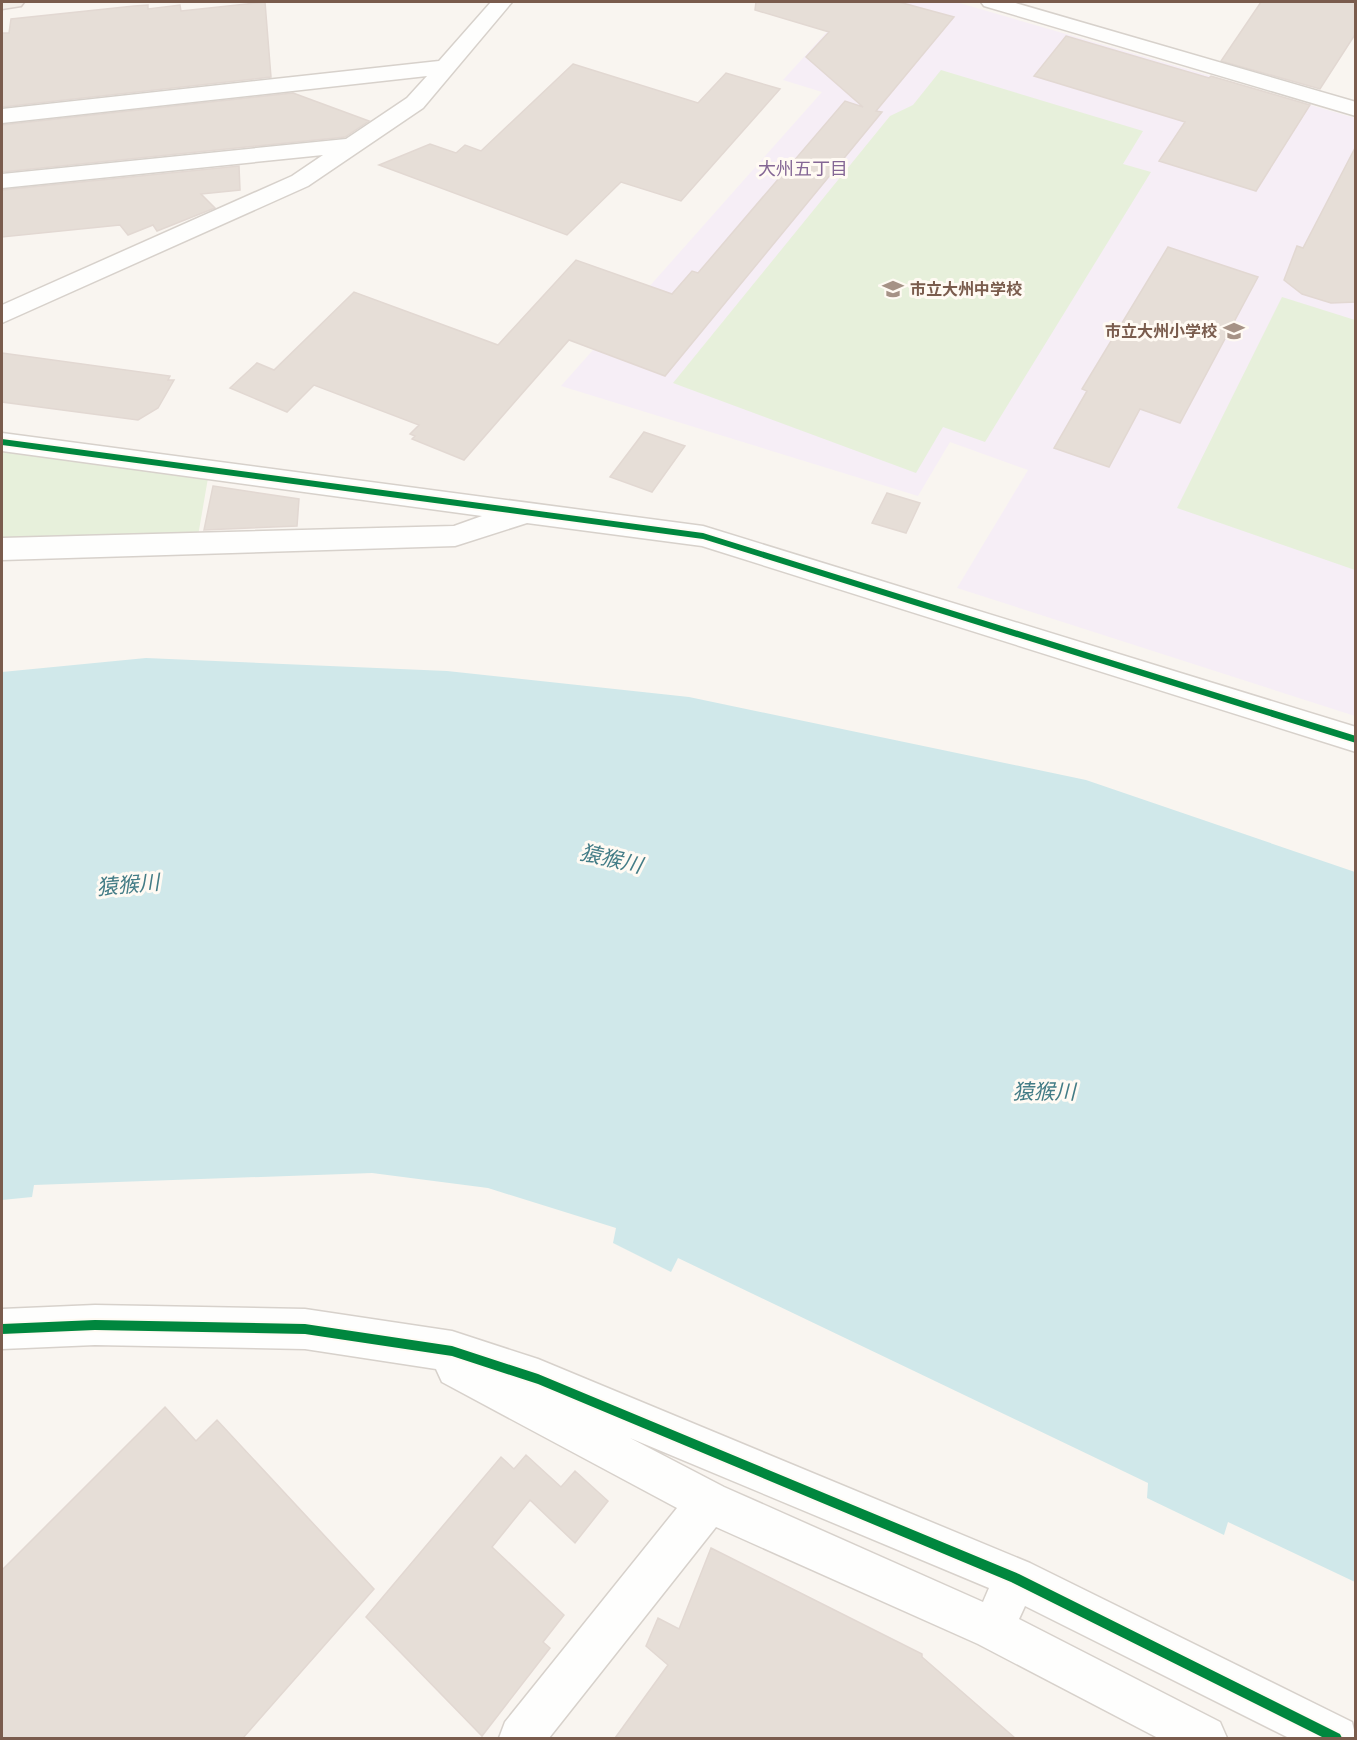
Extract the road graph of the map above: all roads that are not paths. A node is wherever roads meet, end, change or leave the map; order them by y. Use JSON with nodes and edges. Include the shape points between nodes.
{"nodes":[{"id":1,"x":14,"y":2,"type":"edge"},
{"id":2,"x":502,"y":2,"type":"edge"},
{"id":3,"x":991,"y":2,"type":"edge"},
{"id":4,"x":2,"y":3,"type":"edge"},
{"id":5,"x":445,"y":67,"type":"junction"},
{"id":6,"x":1356,"y":109,"type":"edge"},
{"id":7,"x":2,"y":116,"type":"edge"},
{"id":8,"x":351,"y":146,"type":"junction"},
{"id":9,"x":2,"y":181,"type":"edge"},
{"id":10,"x":2,"y":315,"type":"edge"},
{"id":11,"x":2,"y":442,"type":"edge"},
{"id":12,"x":525,"y":512,"type":"junction"},
{"id":13,"x":2,"y":549,"type":"edge"},
{"id":14,"x":1356,"y":740,"type":"edge"},
{"id":15,"x":2,"y":1329,"type":"edge"},
{"id":16,"x":452,"y":1350,"type":"junction"},
{"id":17,"x":709,"y":1502,"type":"junction"},
{"id":18,"x":1015,"y":1578,"type":"junction"},
{"id":19,"x":993,"y":1629,"type":"junction"},
{"id":20,"x":521,"y":1738,"type":"edge"},
{"id":21,"x":1204,"y":1738,"type":"edge"},
{"id":22,"x":1336,"y":1738,"type":"edge"}],
"edges":[{"from":1,"to":4,"type":"main road"},
{"from":2,"to":5,"type":"street"},
{"from":3,"to":6,"type":"street"},
{"from":5,"to":7,"type":"street"},
{"from":5,"to":8,"type":"street","via":[[415,103]]},
{"from":8,"to":9,"type":"street"},
{"from":8,"to":10,"type":"street","via":[[300,181]]},
{"from":11,"to":12,"type":"street"},
{"from":12,"to":13,"type":"street","via":[[455,536]]},
{"from":12,"to":14,"type":"street","via":[[703,536]]},
{"from":15,"to":16,"type":"street","via":[[95,1325],[305,1329]]},
{"from":16,"to":17,"type":"street","via":[[437,1358]]},
{"from":16,"to":18,"type":"street","via":[[538,1379]]},
{"from":17,"to":19,"type":"street"},
{"from":17,"to":20,"type":"street"},
{"from":18,"to":19,"type":"street"},
{"from":18,"to":22,"type":"street"},
{"from":19,"to":21,"type":"street"}]}
